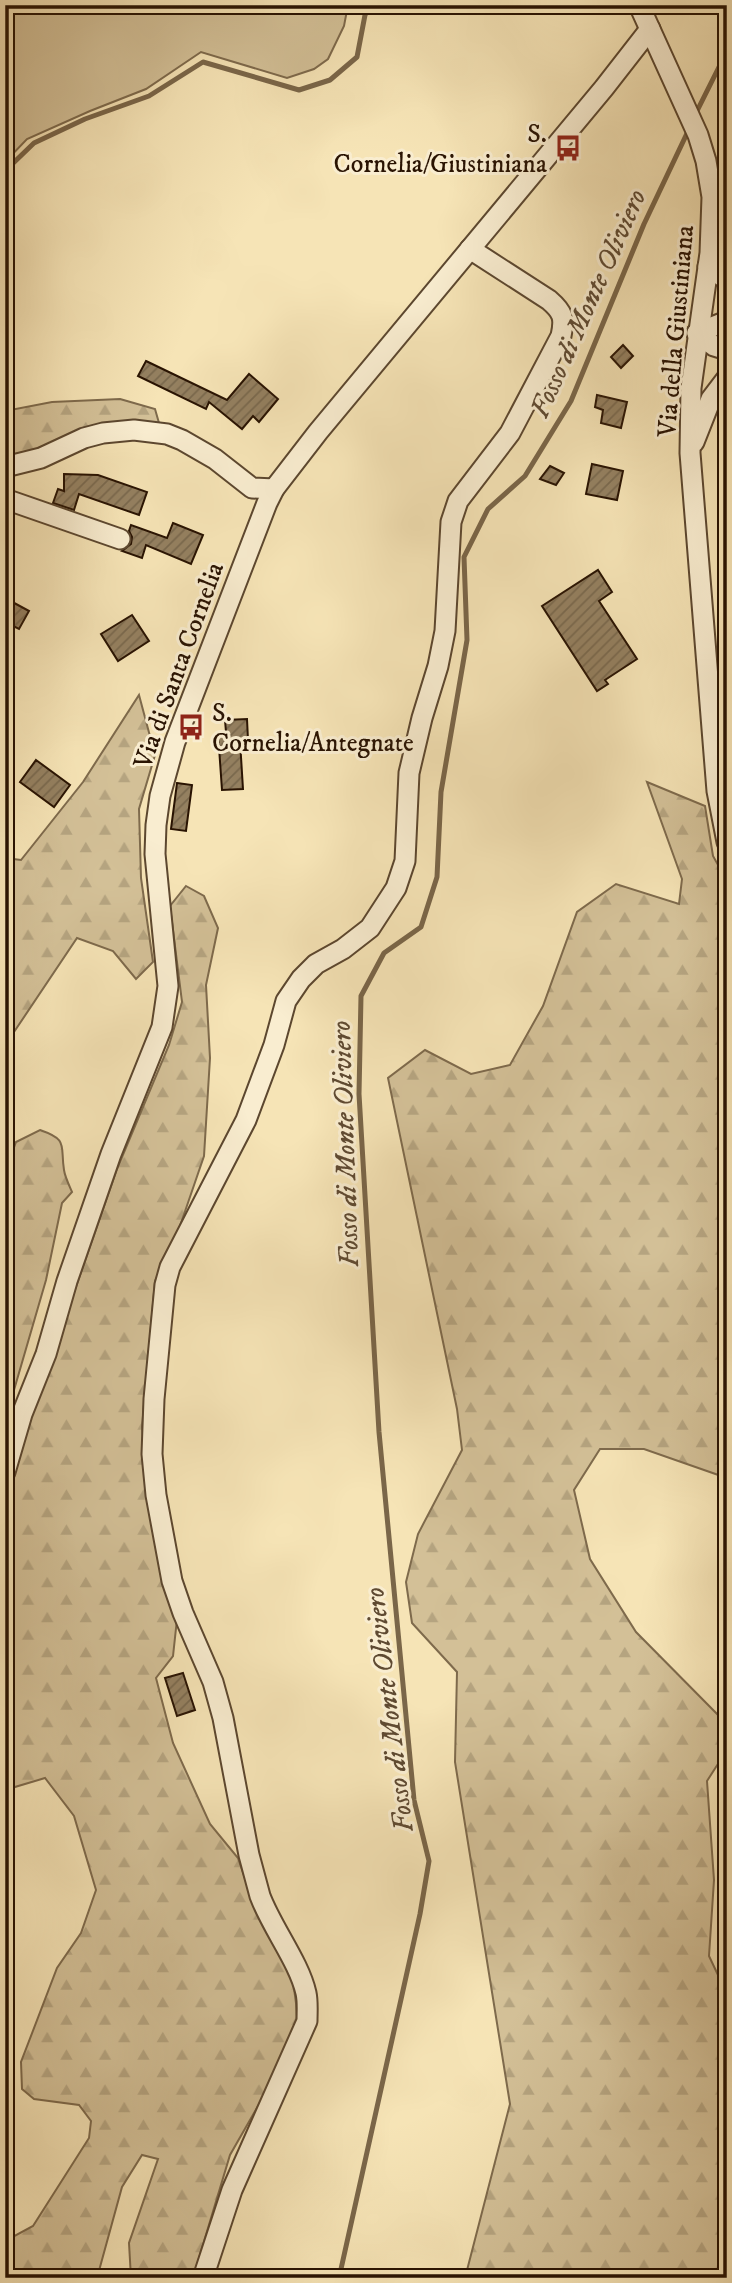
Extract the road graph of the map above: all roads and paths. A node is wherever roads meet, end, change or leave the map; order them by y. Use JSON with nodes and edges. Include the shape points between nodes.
{"nodes":[{"id":1,"x":639,"y":5,"type":"edge"},
{"id":2,"x":650,"y":29,"type":"junction"},
{"id":3,"x":470,"y":249,"type":"junction"},
{"id":4,"x":708,"y":266,"type":"junction"},
{"id":5,"x":727,"y":280,"type":"edge"},
{"id":6,"x":727,"y":321,"type":"edge"},
{"id":7,"x":697,"y":333,"type":"junction"},
{"id":8,"x":727,"y":350,"type":"edge"},
{"id":9,"x":727,"y":378,"type":"edge"},
{"id":10,"x":690,"y":453,"type":"junction"},
{"id":11,"x":5,"y":467,"type":"edge"},
{"id":12,"x":274,"y":489,"type":"junction"},
{"id":13,"x":5,"y":499,"type":"edge"},
{"id":14,"x":120,"y":539,"type":"dead end"},
{"id":15,"x":727,"y":842,"type":"edge"},
{"id":16,"x":5,"y":1472,"type":"edge"},
{"id":17,"x":203,"y":2278,"type":"edge"}],
"edges":[{"from":1,"to":2,"type":"street","name":"Via della Giustiniana"},
{"from":2,"to":3,"type":"street","name":"Via di Santa Cornelia"},
{"from":2,"to":4,"type":"street","name":"Via della Giustiniana","via":[[698,135],[705,161],[712,197]]},
{"from":3,"to":12,"type":"street","name":"Via di Santa Cornelia"},
{"from":3,"to":17,"type":"street","via":[[560,309],[564,320],[561,336],[510,433],[458,501],[451,522],[445,631],[409,773],[405,861],[396,888],[370,928],[316,964],[286,1001],[246,1120],[165,1285],[152,1454],[172,1581],[213,1682],[260,1896],[307,1996],[307,2021],[232,2190]]},
{"from":4,"to":5,"type":"street"},
{"from":4,"to":7,"type":"street","name":"Via della Giustiniana"},
{"from":6,"to":7,"type":"street"},
{"from":7,"to":8,"type":"street"},
{"from":7,"to":10,"type":"street","name":"Via della Giustiniana"},
{"from":9,"to":10,"type":"street","via":[[711,399]]},
{"from":10,"to":15,"type":"street","name":"Via della Giustiniana","via":[[717,791]]},
{"from":11,"to":12,"type":"street","via":[[41,458],[84,438],[134,430],[182,440],[248,486]]},
{"from":12,"to":16,"type":"street","name":"Via di Santa Cornelia","via":[[179,731],[160,796],[155,854],[168,973],[162,1027],[111,1154]]},
{"from":13,"to":14,"type":"street"}]}
